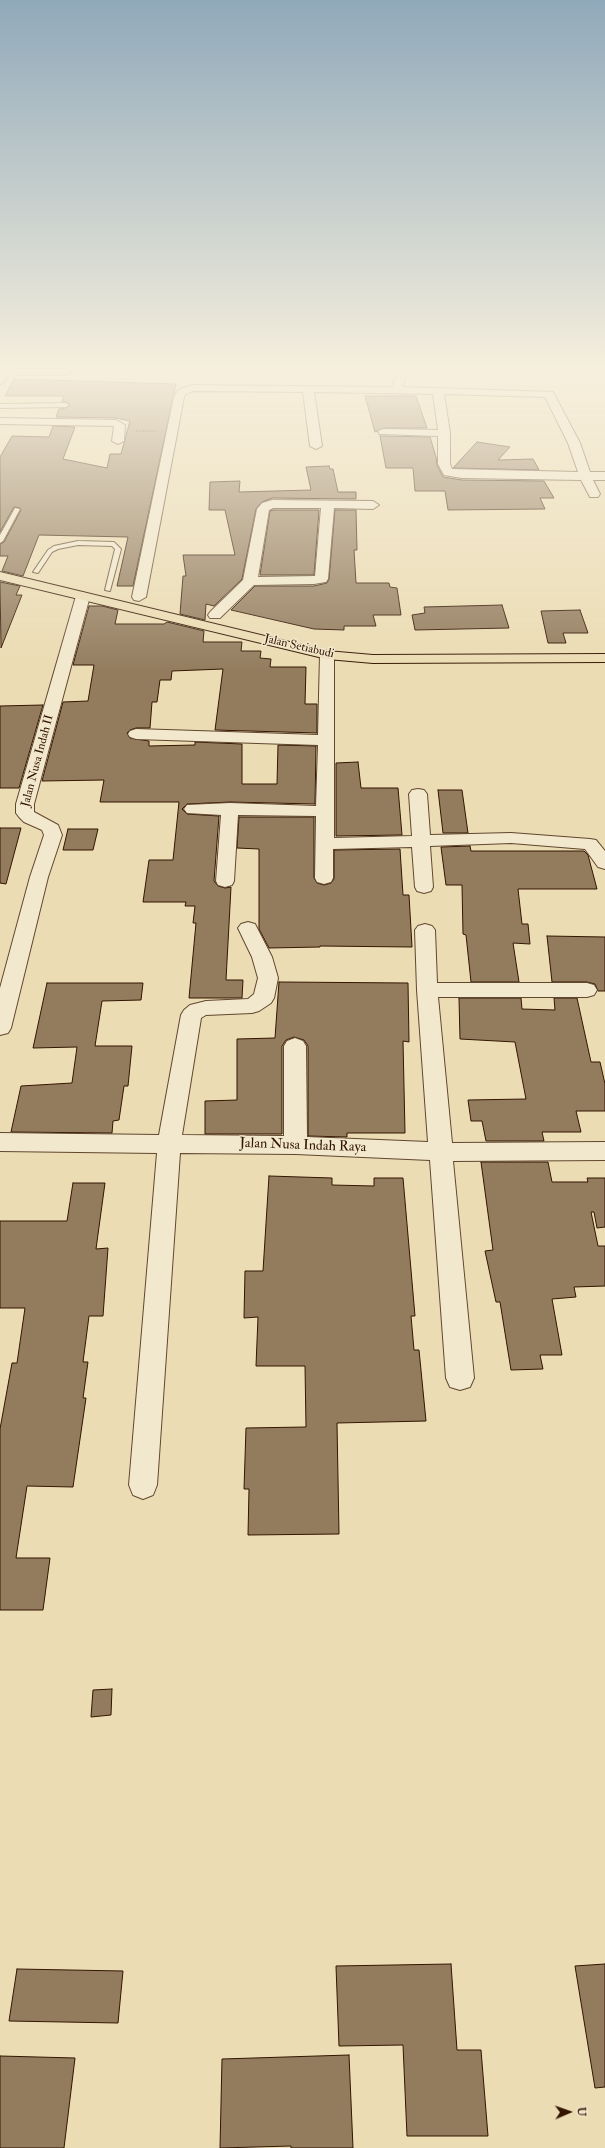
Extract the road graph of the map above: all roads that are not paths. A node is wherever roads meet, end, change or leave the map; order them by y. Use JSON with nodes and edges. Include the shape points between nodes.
{"nodes":[{"id":1,"x":164,"y":472,"type":"edge"},
{"id":2,"x":450,"y":472,"type":"edge"},
{"id":3,"x":584,"y":472,"type":"edge"},
{"id":4,"x":585,"y":476,"type":"junction"},
{"id":5,"x":605,"y":476,"type":"edge"},
{"id":6,"x":594,"y":494,"type":"dead end"},
{"id":7,"x":328,"y":505,"type":"junction"},
{"id":8,"x":373,"y":505,"type":"dead end"},
{"id":9,"x":17,"y":509,"type":"dead end"},
{"id":10,"x":0,"y":541,"type":"edge"},
{"id":11,"x":0,"y":565,"type":"edge"},
{"id":12,"x":36,"y":572,"type":"junction"},
{"id":13,"x":0,"y":576,"type":"edge"},
{"id":14,"x":250,"y":581,"type":"junction"},
{"id":15,"x":108,"y":590,"type":"junction"},
{"id":16,"x":83,"y":596,"type":"junction"},
{"id":17,"x":139,"y":597,"type":"junction"},
{"id":18,"x":215,"y":615,"type":"junction"},
{"id":19,"x":327,"y":645,"type":"junction"},
{"id":20,"x":605,"y":647,"type":"edge"},
{"id":21,"x":605,"y":658,"type":"edge"},
{"id":22,"x":136,"y":734,"type":"dead end"},
{"id":23,"x":326,"y":740,"type":"junction"},
{"id":24,"x":418,"y":794,"type":"dead end"},
{"id":25,"x":230,"y":808,"type":"junction"},
{"id":26,"x":193,"y":809,"type":"dead end"},
{"id":27,"x":325,"y":811,"type":"junction"},
{"id":28,"x":422,"y":841,"type":"junction"},
{"id":29,"x":325,"y":844,"type":"junction"},
{"id":30,"x":605,"y":863,"type":"edge"},
{"id":31,"x":324,"y":878,"type":"dead end"},
{"id":32,"x":225,"y":881,"type":"dead end"},
{"id":33,"x":424,"y":887,"type":"dead end"},
{"id":34,"x":248,"y":928,"type":"dead end"},
{"id":35,"x":425,"y":930,"type":"dead end"},
{"id":36,"x":427,"y":990,"type":"junction"},
{"id":37,"x":587,"y":990,"type":"dead end"},
{"id":38,"x":0,"y":1028,"type":"edge"},
{"id":39,"x":295,"y":1046,"type":"dead end"},
{"id":40,"x":0,"y":1142,"type":"edge"},
{"id":41,"x":169,"y":1144,"type":"junction"},
{"id":42,"x":296,"y":1145,"type":"junction"},
{"id":43,"x":605,"y":1151,"type":"edge"},
{"id":44,"x":441,"y":1152,"type":"junction"},
{"id":45,"x":460,"y":1378,"type":"dead end"},
{"id":46,"x":143,"y":1485,"type":"dead end"}],
"edges":[{"from":1,"to":17,"type":"street"},
{"from":2,"to":4,"type":"street"},
{"from":3,"to":4,"type":"street"},
{"from":4,"to":5,"type":"street"},
{"from":4,"to":6,"type":"street"},
{"from":7,"to":8,"type":"street"},
{"from":7,"to":14,"type":"street","via":[[266,506],[263,509]]},
{"from":7,"to":14,"type":"street","via":[[321,578]]},
{"from":9,"to":10,"type":"lane"},
{"from":11,"to":12,"type":"main road","name":"Jalan Setiabudi"},
{"from":12,"to":15,"type":"main road","name":"Jalan Setiabudi"},
{"from":12,"to":15,"type":"lane","via":[[50,551],[56,547],[78,543],[114,544],[118,549]]},
{"from":13,"to":16,"type":"main road","name":"Jalan Setiabudi"},
{"from":14,"to":18,"type":"street"},
{"from":15,"to":17,"type":"main road","name":"Jalan Setiabudi"},
{"from":16,"to":19,"type":"main road","name":"Jalan Setiabudi"},
{"from":16,"to":38,"type":"street","name":"Jalan Nusa Indah II","via":[[25,804],[25,813],[52,829],[53,835],[39,877]]},
{"from":17,"to":18,"type":"main road","name":"Jalan Setiabudi"},
{"from":18,"to":19,"type":"main road","name":"Jalan Setiabudi"},
{"from":19,"to":20,"type":"main road","name":"Jalan Setiabudi"},
{"from":19,"to":21,"type":"main road","name":"Jalan Setiabudi","via":[[373,659]]},
{"from":19,"to":23,"type":"street"},
{"from":22,"to":23,"type":"street"},
{"from":23,"to":27,"type":"street"},
{"from":24,"to":28,"type":"street"},
{"from":25,"to":26,"type":"street"},
{"from":25,"to":27,"type":"street"},
{"from":25,"to":32,"type":"street"},
{"from":27,"to":29,"type":"street"},
{"from":28,"to":29,"type":"street"},
{"from":28,"to":30,"type":"street","via":[[511,838],[590,844]]},
{"from":28,"to":33,"type":"street"},
{"from":29,"to":31,"type":"street"},
{"from":34,"to":41,"type":"street","via":[[262,957],[268,978],[266,994],[260,1002],[252,1006],[206,1008],[191,1015]]},
{"from":35,"to":36,"type":"street"},
{"from":36,"to":37,"type":"street"},
{"from":36,"to":44,"type":"street"},
{"from":39,"to":42,"type":"street"},
{"from":40,"to":41,"type":"street","name":"Jalan Nusa Indah Raya"},
{"from":41,"to":42,"type":"street","name":"Jalan Nusa Indah Raya"},
{"from":41,"to":46,"type":"street"},
{"from":42,"to":44,"type":"street","name":"Jalan Nusa Indah Raya"},
{"from":43,"to":44,"type":"street","name":"Jalan Nusa Indah Raya"},
{"from":44,"to":45,"type":"street"}]}
